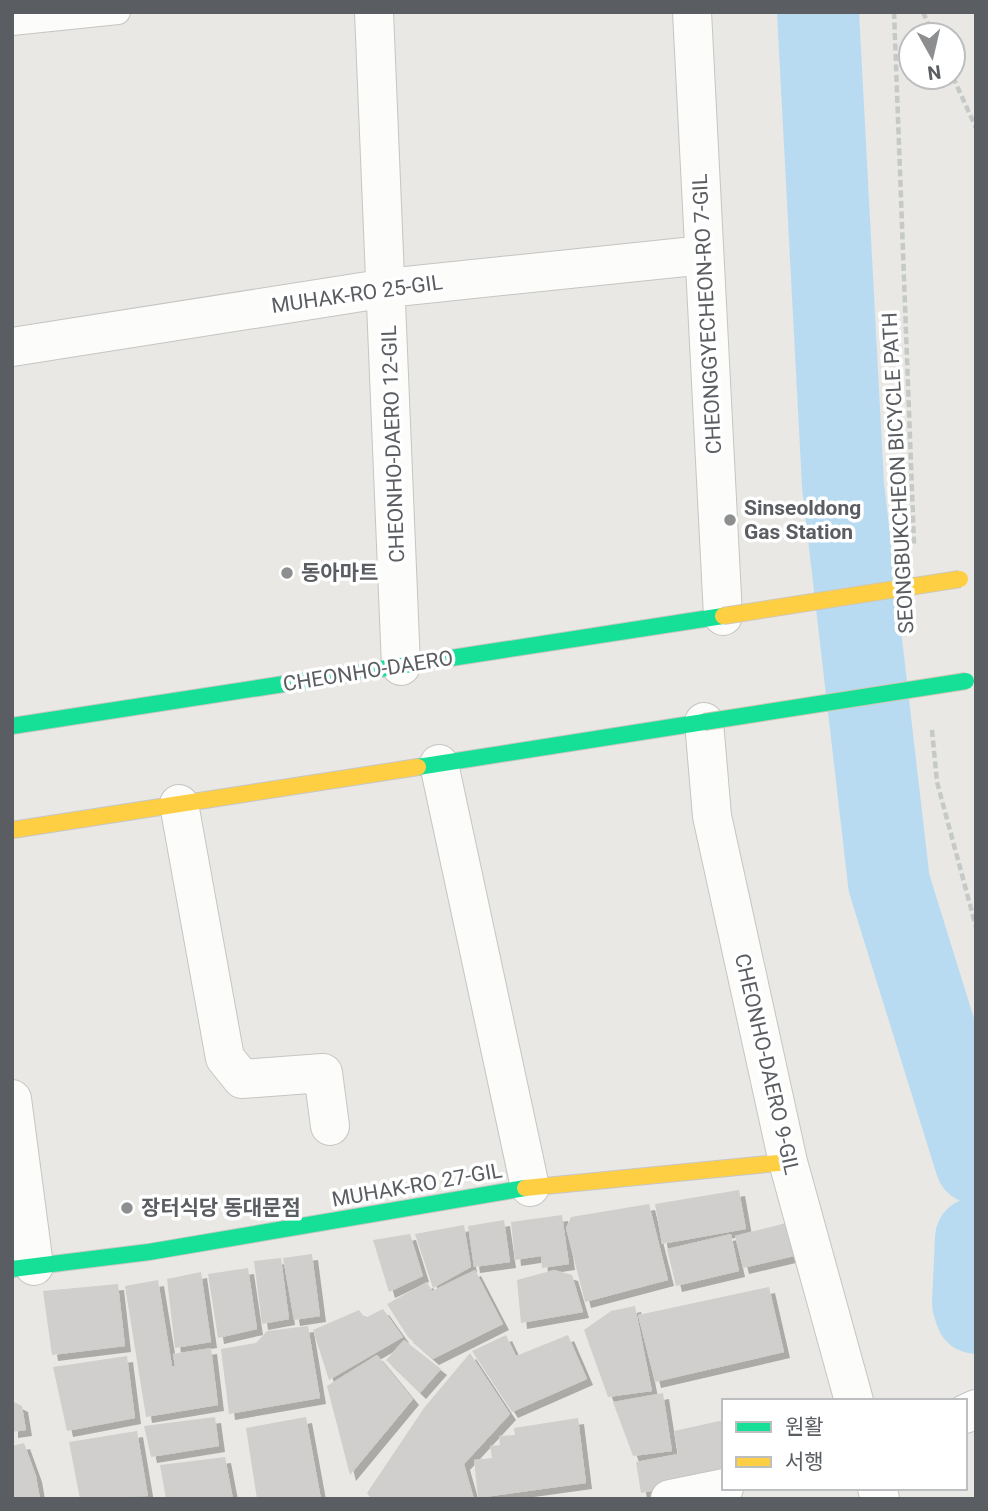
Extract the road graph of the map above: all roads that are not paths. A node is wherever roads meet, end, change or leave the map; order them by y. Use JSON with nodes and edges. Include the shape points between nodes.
{"nodes":[{"id":1,"x":118,"y":12,"type":"edge"},
{"id":2,"x":374,"y":12,"type":"edge"},
{"id":3,"x":692,"y":12,"type":"edge"},
{"id":4,"x":12,"y":23,"type":"edge"},
{"id":5,"x":704,"y":255,"type":"junction"},
{"id":6,"x":387,"y":288,"type":"junction"},
{"id":7,"x":12,"y":347,"type":"edge"},
{"id":8,"x":968,"y":578,"type":"edge"},
{"id":9,"x":723,"y":616,"type":"junction"},
{"id":10,"x":401,"y":666,"type":"junction"},
{"id":11,"x":973,"y":681,"type":"edge"},
{"id":12,"x":704,"y":722,"type":"junction"},
{"id":13,"x":12,"y":726,"type":"edge"},
{"id":14,"x":439,"y":764,"type":"junction"},
{"id":15,"x":179,"y":804,"type":"junction"},
{"id":16,"x":12,"y":830,"type":"edge"},
{"id":17,"x":12,"y":1099,"type":"edge"},
{"id":18,"x":330,"y":1126,"type":"dead end"},
{"id":19,"x":788,"y":1162,"type":"junction"},
{"id":20,"x":530,"y":1187,"type":"junction"},
{"id":21,"x":23,"y":1268,"type":"edge"},
{"id":22,"x":853,"y":1399,"type":"edge"},
{"id":23,"x":722,"y":1488,"type":"edge"},
{"id":24,"x":670,"y":1499,"type":"edge"}],
"edges":[{"from":1,"to":4,"type":"lane"},
{"from":2,"to":6,"type":"street","name":"CHEONHO-DAERO 12-GIL"},
{"from":3,"to":5,"type":"street","name":"CHEONGGYECHEON-RO 7-GIL"},
{"from":5,"to":6,"type":"street","name":"MUHAK-RO 25-GIL"},
{"from":5,"to":9,"type":"street","name":"CHEONGGYECHEON-RO 7-GIL"},
{"from":6,"to":7,"type":"street","name":"MUHAK-RO 25-GIL"},
{"from":6,"to":10,"type":"street","name":"CHEONHO-DAERO 12-GIL"},
{"from":8,"to":9,"type":"main road","name":"CHEONHO-DAERO","bridge":true},
{"from":9,"to":10,"type":"main road","name":"CHEONHO-DAERO"},
{"from":10,"to":13,"type":"main road","name":"CHEONHO-DAERO"},
{"from":11,"to":12,"type":"main road","bridge":true},
{"from":12,"to":14,"type":"main road"},
{"from":12,"to":19,"type":"street","name":"CHEONHO-DAERO 9-GIL","via":[[712,816]]},
{"from":14,"to":15,"type":"main road"},
{"from":14,"to":20,"type":"street"},
{"from":15,"to":16,"type":"main road"},
{"from":15,"to":18,"type":"street","via":[[225,1058],[242,1079],[323,1073]]},
{"from":17,"to":21,"type":"street"},
{"from":19,"to":20,"type":"main road","name":"MUHAK-RO 27-GIL"},
{"from":19,"to":22,"type":"street","name":"CHEONHO-DAERO 9-GIL"},
{"from":20,"to":21,"type":"main road","name":"MUHAK-RO 27-GIL","via":[[149,1252]]},
{"from":23,"to":24,"type":"street"}]}
